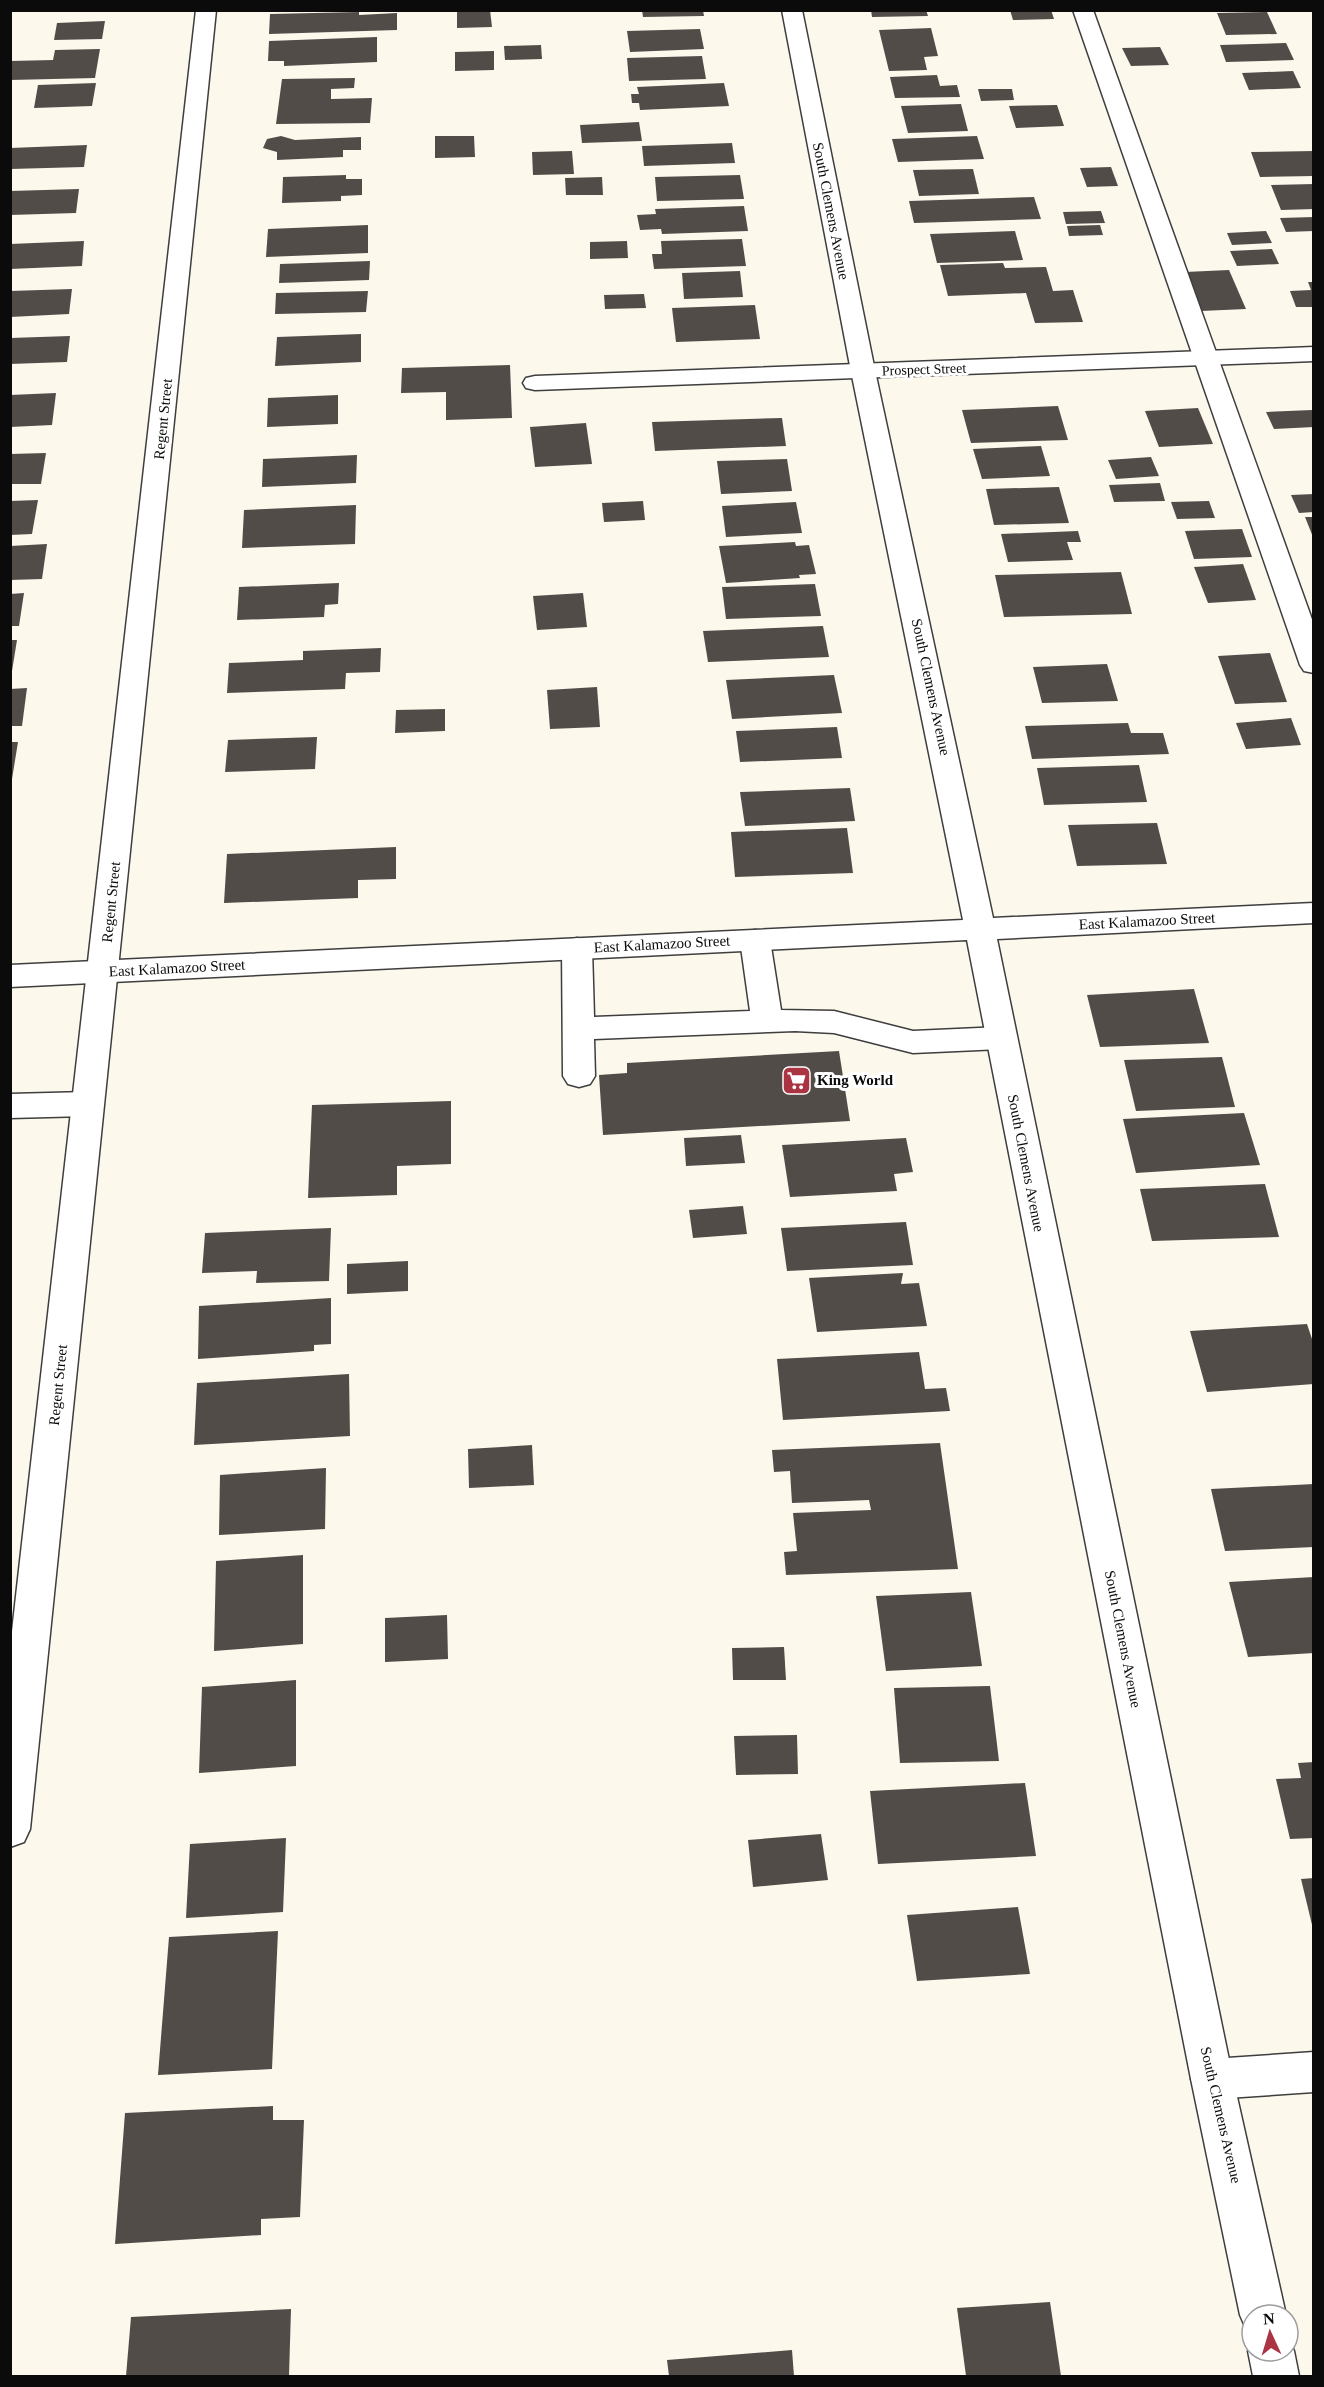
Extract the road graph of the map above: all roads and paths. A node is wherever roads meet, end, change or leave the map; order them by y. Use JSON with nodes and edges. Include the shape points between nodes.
{"nodes":[{"id":1,"x":206,"y":10,"type":"edge"},
{"id":2,"x":792,"y":10,"type":"edge"},
{"id":3,"x":1083,"y":10,"type":"edge"},
{"id":4,"x":1314,"y":354,"type":"edge"},
{"id":5,"x":1206,"y":358,"type":"junction"},
{"id":6,"x":863,"y":371,"type":"junction"},
{"id":7,"x":535,"y":383,"type":"dead end"},
{"id":8,"x":1314,"y":665,"type":"edge"},
{"id":9,"x":1314,"y":913,"type":"edge"},
{"id":10,"x":981,"y":930,"type":"junction"},
{"id":11,"x":755,"y":940,"type":"junction"},
{"id":12,"x":577,"y":948,"type":"junction"},
{"id":13,"x":103,"y":971,"type":"junction"},
{"id":14,"x":10,"y":975,"type":"edge"},
{"id":15,"x":767,"y":1021,"type":"junction"},
{"id":16,"x":578,"y":1029,"type":"junction"},
{"id":17,"x":1001,"y":1038,"type":"junction"},
{"id":18,"x":579,"y":1076,"type":"dead end"},
{"id":19,"x":87,"y":1104,"type":"junction"},
{"id":20,"x":10,"y":1106,"type":"edge"},
{"id":21,"x":10,"y":1829,"type":"edge"},
{"id":22,"x":1314,"y":2072,"type":"edge"},
{"id":23,"x":1212,"y":2079,"type":"junction"},
{"id":24,"x":1260,"y":2303,"type":"edge"}],
"edges":[{"from":1,"to":13,"type":"street","name":"Regent Street"},
{"from":2,"to":6,"type":"street","name":"South Clemens Avenue"},
{"from":3,"to":5,"type":"street"},
{"from":4,"to":5,"type":"street","name":"Prospect Street"},
{"from":5,"to":6,"type":"street","name":"Prospect Street"},
{"from":5,"to":8,"type":"street"},
{"from":6,"to":7,"type":"street","name":"Prospect Street"},
{"from":6,"to":10,"type":"street","name":"South Clemens Avenue"},
{"from":9,"to":10,"type":"street","name":"East Kalamazoo Street"},
{"from":10,"to":11,"type":"street","name":"East Kalamazoo Street"},
{"from":10,"to":17,"type":"street","name":"South Clemens Avenue"},
{"from":11,"to":12,"type":"street","name":"East Kalamazoo Street"},
{"from":11,"to":15,"type":"street"},
{"from":12,"to":13,"type":"street","name":"East Kalamazoo Street"},
{"from":12,"to":16,"type":"street"},
{"from":13,"to":14,"type":"street","name":"East Kalamazoo Street"},
{"from":13,"to":19,"type":"street","name":"Regent Street"},
{"from":15,"to":16,"type":"street"},
{"from":15,"to":17,"type":"street","via":[[834,1022],[913,1042]]},
{"from":16,"to":18,"type":"street"},
{"from":17,"to":23,"type":"street","name":"South Clemens Avenue"},
{"from":19,"to":20,"type":"street"},
{"from":19,"to":21,"type":"street","name":"Regent Street"},
{"from":22,"to":23,"type":"street"},
{"from":23,"to":24,"type":"street","name":"South Clemens Avenue"}]}
